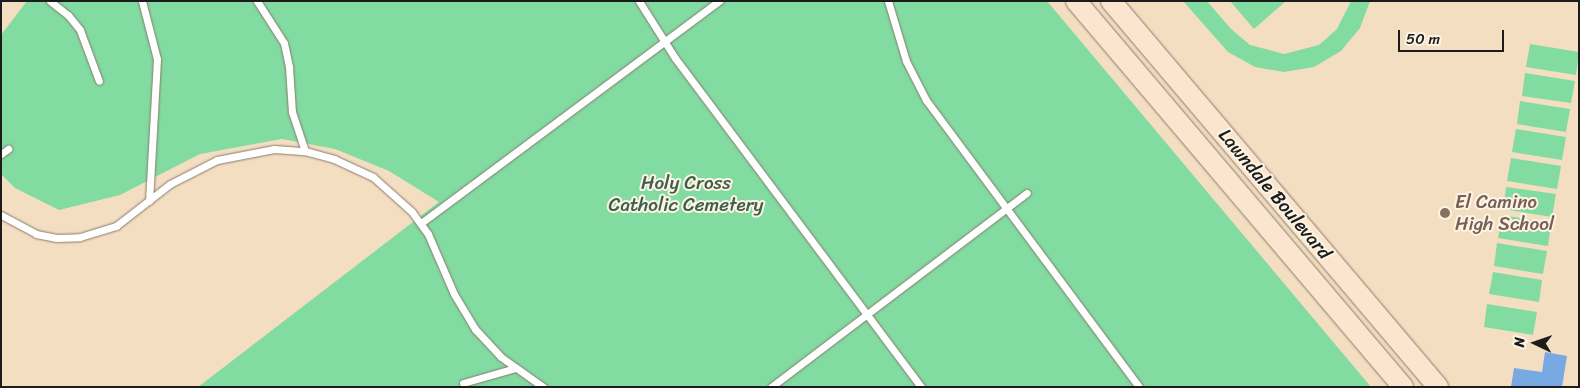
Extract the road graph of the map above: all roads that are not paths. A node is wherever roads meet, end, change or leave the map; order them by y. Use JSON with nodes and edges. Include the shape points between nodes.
{"nodes":[{"id":1,"x":50,"y":1,"type":"edge"},
{"id":2,"x":142,"y":1,"type":"edge"},
{"id":3,"x":257,"y":1,"type":"edge"},
{"id":4,"x":639,"y":1,"type":"edge"},
{"id":5,"x":719,"y":1,"type":"edge"},
{"id":6,"x":888,"y":1,"type":"edge"},
{"id":7,"x":1076,"y":1,"type":"edge"},
{"id":8,"x":1112,"y":1,"type":"edge"},
{"id":9,"x":665,"y":40,"type":"junction"},
{"id":10,"x":100,"y":81,"type":"dead end"},
{"id":11,"x":8,"y":149,"type":"dead end"},
{"id":12,"x":305,"y":151,"type":"junction"},
{"id":13,"x":1,"y":154,"type":"edge"},
{"id":14,"x":1027,"y":193,"type":"dead end"},
{"id":15,"x":148,"y":200,"type":"junction"},
{"id":16,"x":1006,"y":209,"type":"junction"},
{"id":17,"x":1,"y":215,"type":"edge"},
{"id":18,"x":421,"y":223,"type":"junction"},
{"id":19,"x":867,"y":314,"type":"junction"},
{"id":20,"x":515,"y":368,"type":"junction"},
{"id":21,"x":463,"y":383,"type":"dead end"},
{"id":22,"x":544,"y":387,"type":"edge"},
{"id":23,"x":771,"y":387,"type":"edge"},
{"id":24,"x":921,"y":387,"type":"edge"},
{"id":25,"x":1139,"y":387,"type":"edge"},
{"id":26,"x":1403,"y":387,"type":"edge"},
{"id":27,"x":1438,"y":387,"type":"edge"}],
"edges":[{"from":1,"to":10,"type":"lane","via":[[80,30]]},
{"from":2,"to":15,"type":"lane","via":[[157,59]]},
{"from":3,"to":12,"type":"lane","via":[[284,43],[291,107]]},
{"from":4,"to":9,"type":"lane"},
{"from":5,"to":9,"type":"lane"},
{"from":6,"to":16,"type":"lane","via":[[897,39],[915,81]]},
{"from":7,"to":26,"type":"street","name":"Lawndale Boulevard"},
{"from":8,"to":27,"type":"street","name":"Lawndale Boulevard"},
{"from":9,"to":18,"type":"lane"},
{"from":9,"to":19,"type":"lane"},
{"from":11,"to":13,"type":"lane"},
{"from":12,"to":15,"type":"lane","via":[[258,151],[217,160],[180,178]]},
{"from":12,"to":18,"type":"lane","via":[[334,158],[373,177],[393,192]]},
{"from":14,"to":16,"type":"lane"},
{"from":15,"to":17,"type":"lane","via":[[116,226],[69,238],[36,234]]},
{"from":16,"to":19,"type":"lane"},
{"from":16,"to":25,"type":"lane"},
{"from":18,"to":20,"type":"lane","via":[[464,312],[487,342]]},
{"from":19,"to":23,"type":"lane"},
{"from":19,"to":24,"type":"lane"},
{"from":20,"to":21,"type":"lane"},
{"from":20,"to":22,"type":"lane"}]}
